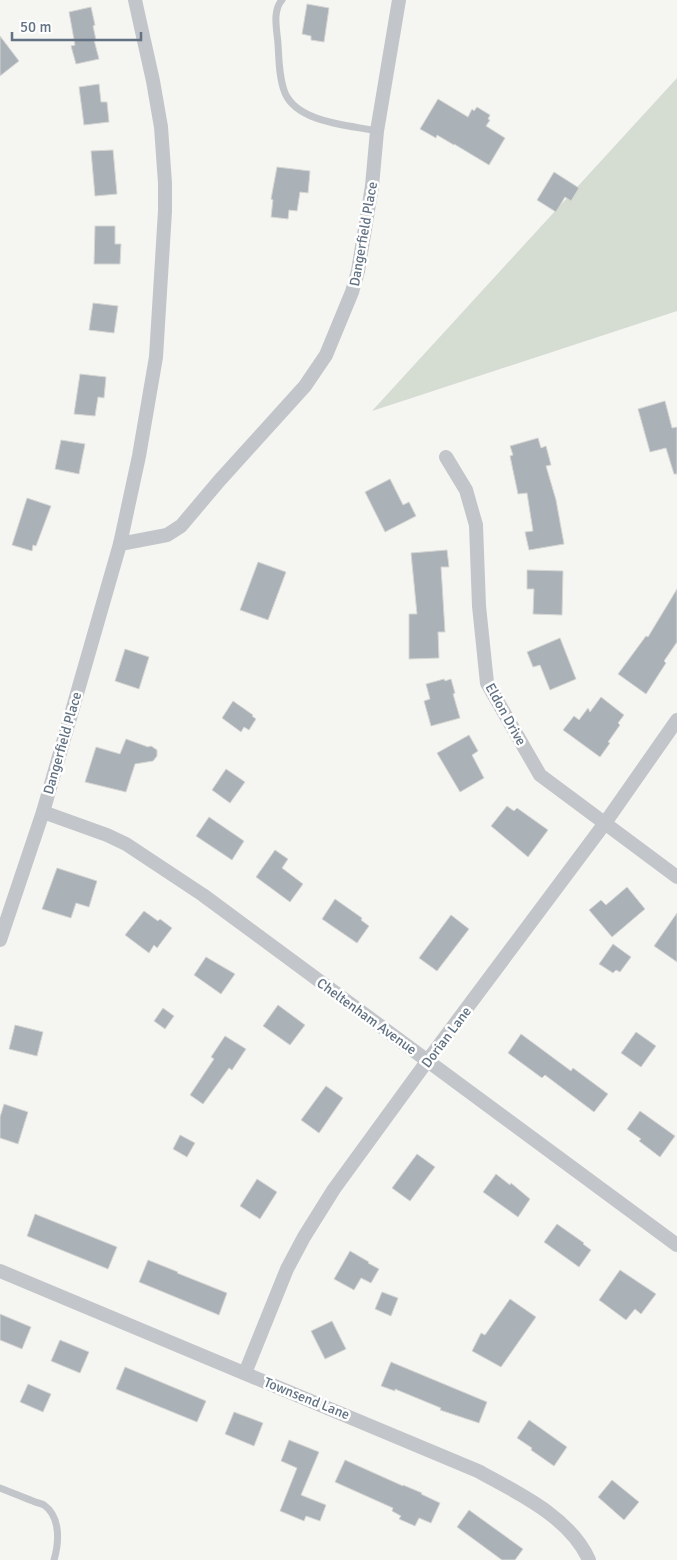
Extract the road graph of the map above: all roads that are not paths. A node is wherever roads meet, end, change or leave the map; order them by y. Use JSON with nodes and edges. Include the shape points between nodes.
{"nodes":[{"id":1,"x":135,"y":0,"type":"edge"},
{"id":2,"x":282,"y":0,"type":"edge"},
{"id":3,"x":399,"y":0,"type":"edge"},
{"id":4,"x":377,"y":131,"type":"junction"},
{"id":5,"x":446,"y":457,"type":"dead end"},
{"id":6,"x":120,"y":544,"type":"junction"},
{"id":7,"x":677,"y":720,"type":"edge"},
{"id":8,"x":43,"y":812,"type":"junction"},
{"id":9,"x":605,"y":823,"type":"junction"},
{"id":10,"x":677,"y":877,"type":"edge"},
{"id":11,"x":0,"y":940,"type":"edge"},
{"id":12,"x":428,"y":1060,"type":"junction"},
{"id":13,"x":677,"y":1245,"type":"edge"},
{"id":14,"x":0,"y":1271,"type":"edge"},
{"id":15,"x":245,"y":1373,"type":"junction"},
{"id":16,"x":0,"y":1488,"type":"edge"},
{"id":17,"x":54,"y":1560,"type":"edge"},
{"id":18,"x":589,"y":1560,"type":"edge"}],
"edges":[{"from":1,"to":6,"type":"street","name":"Dangerfield Place","via":[[161,127],[165,211],[156,357]]},
{"from":2,"to":4,"type":"lane","via":[[276,14],[280,75],[293,105],[320,120]]},
{"from":3,"to":4,"type":"street","name":"Dangerfield Place"},
{"from":4,"to":6,"type":"street","name":"Dangerfield Place","via":[[358,271],[326,355],[305,386],[181,526],[167,535]]},
{"from":5,"to":9,"type":"street","name":"Eldon Drive","via":[[466,490],[476,526],[479,606],[487,683],[540,775]]},
{"from":6,"to":8,"type":"street","name":"Dangerfield Place"},
{"from":7,"to":9,"type":"street","name":"Dorian Lane"},
{"from":8,"to":11,"type":"street","name":"Dangerfield Place"},
{"from":8,"to":12,"type":"street","name":"Cheltenham Avenue","via":[[126,844],[237,920]]},
{"from":9,"to":10,"type":"street","name":"Eldon Drive"},
{"from":9,"to":12,"type":"street","name":"Dorian Lane"},
{"from":12,"to":13,"type":"street","name":"Cheltenham Avenue"},
{"from":12,"to":15,"type":"street","name":"Dorian Lane","via":[[334,1189],[304,1238],[287,1269]]},
{"from":14,"to":15,"type":"street","name":"Townsend Lane"},
{"from":15,"to":18,"type":"street","name":"Townsend Lane","via":[[478,1471],[562,1523],[580,1542]]},
{"from":16,"to":17,"type":"lane","via":[[44,1505],[50,1512],[56,1522]]}]}
